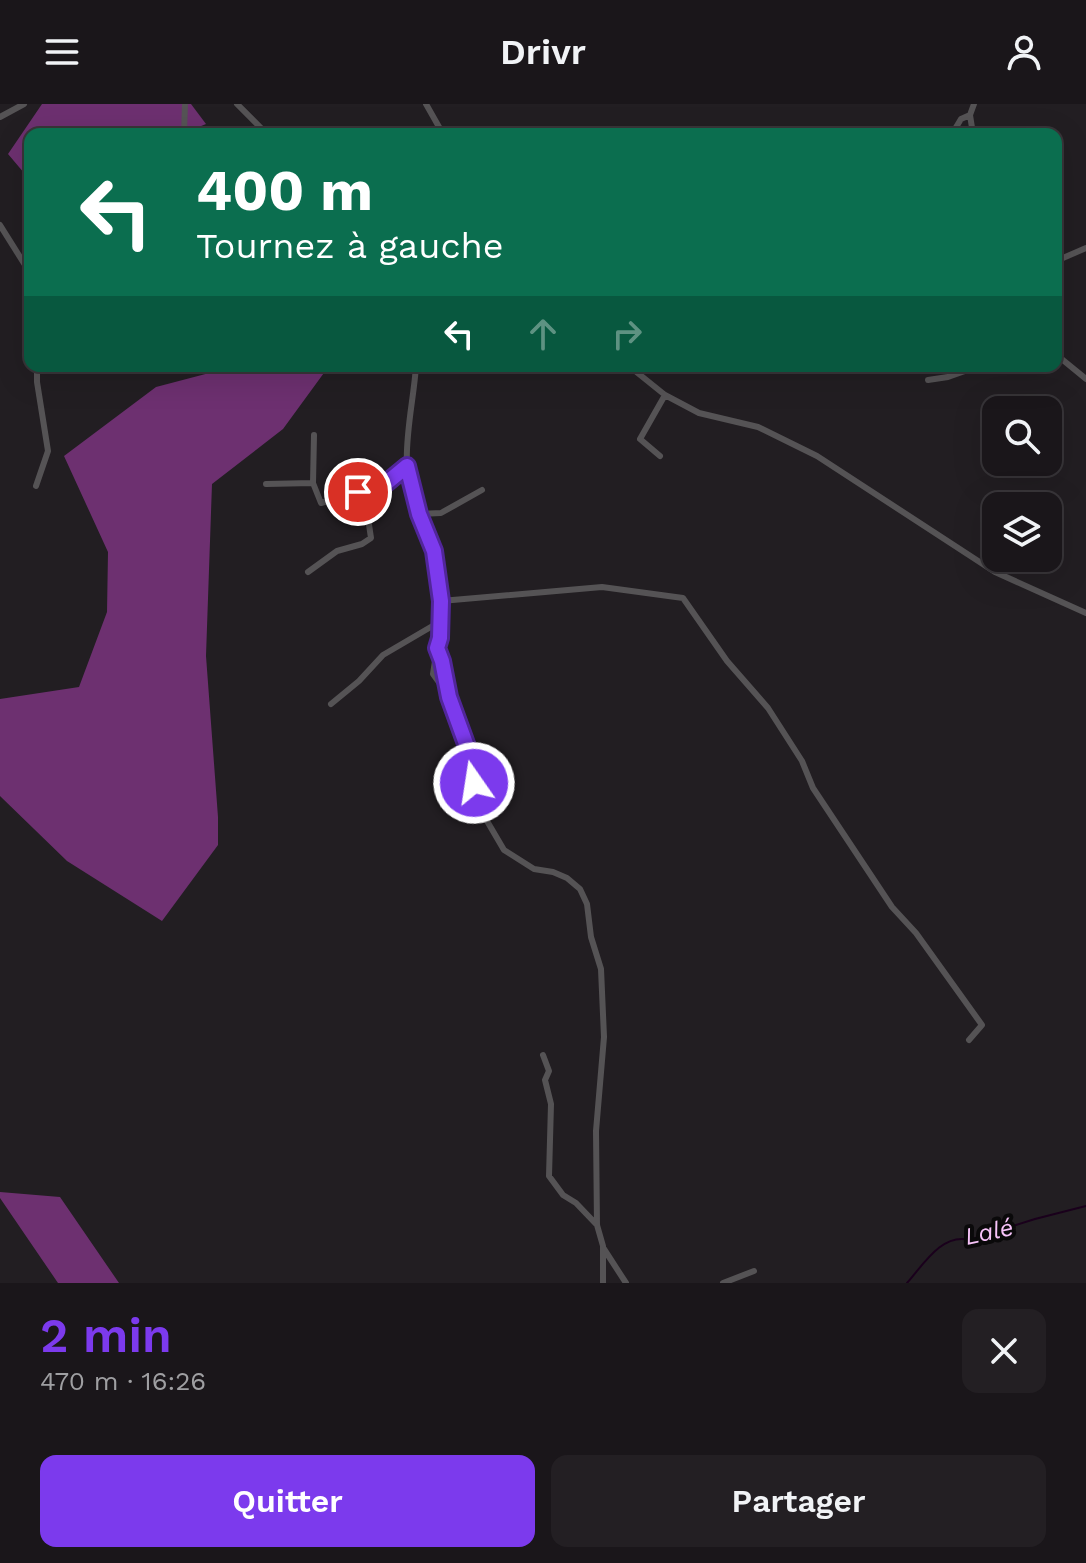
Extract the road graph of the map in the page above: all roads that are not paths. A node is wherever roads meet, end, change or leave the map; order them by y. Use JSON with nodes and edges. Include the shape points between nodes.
{"nodes":[{"id":1,"x":24,"y":104,"type":"edge"},
{"id":2,"x":185,"y":104,"type":"edge"},
{"id":3,"x":237,"y":104,"type":"edge"},
{"id":4,"x":426,"y":104,"type":"edge"},
{"id":5,"x":974,"y":104,"type":"edge"},
{"id":6,"x":970,"y":115,"type":"junction"},
{"id":7,"x":0,"y":117,"type":"edge"},
{"id":8,"x":184,"y":128,"type":"edge"},
{"id":9,"x":261,"y":128,"type":"edge"},
{"id":10,"x":440,"y":128,"type":"edge"},
{"id":11,"x":956,"y":128,"type":"edge"},
{"id":12,"x":972,"y":128,"type":"edge"},
{"id":13,"x":0,"y":225,"type":"edge"},
{"id":14,"x":1086,"y":248,"type":"edge"},
{"id":15,"x":1062,"y":258,"type":"edge"},
{"id":16,"x":24,"y":263,"type":"edge"},
{"id":17,"x":1062,"y":359,"type":"edge"},
{"id":18,"x":37,"y":372,"type":"edge"},
{"id":19,"x":415,"y":372,"type":"edge"},
{"id":20,"x":636,"y":372,"type":"edge"},
{"id":21,"x":962,"y":372,"type":"edge"},
{"id":22,"x":1086,"y":379,"type":"edge"},
{"id":23,"x":928,"y":380,"type":"dead end"},
{"id":24,"x":665,"y":395,"type":"junction"},
{"id":25,"x":314,"y":435,"type":"dead end"},
{"id":26,"x":660,"y":456,"type":"dead end"},
{"id":27,"x":407,"y":466,"type":"junction"},
{"id":28,"x":313,"y":483,"type":"junction"},
{"id":29,"x":266,"y":484,"type":"dead end"},
{"id":30,"x":36,"y":486,"type":"dead end"},
{"id":31,"x":482,"y":490,"type":"dead end"},
{"id":32,"x":358,"y":492,"type":"junction"},
{"id":33,"x":419,"y":514,"type":"junction"},
{"id":34,"x":308,"y":572,"type":"dead end"},
{"id":35,"x":441,"y":601,"type":"junction"},
{"id":36,"x":1086,"y":613,"type":"edge"},
{"id":37,"x":441,"y":621,"type":"junction"},
{"id":38,"x":437,"y":648,"type":"junction"},
{"id":39,"x":449,"y":697,"type":"junction"},
{"id":40,"x":331,"y":704,"type":"dead end"},
{"id":41,"x":969,"y":1040,"type":"dead end"},
{"id":42,"x":543,"y":1055,"type":"dead end"},
{"id":43,"x":597,"y":1225,"type":"junction"},
{"id":44,"x":603,"y":1246,"type":"junction"},
{"id":45,"x":754,"y":1271,"type":"dead end"},
{"id":46,"x":603,"y":1283,"type":"edge"},
{"id":47,"x":626,"y":1283,"type":"edge"},
{"id":48,"x":723,"y":1283,"type":"edge"}],
"edges":[{"from":1,"to":7,"type":"street"},
{"from":2,"to":8,"type":"street"},
{"from":3,"to":9,"type":"street"},
{"from":4,"to":10,"type":"street"},
{"from":5,"to":6,"type":"street"},
{"from":6,"to":11,"type":"street"},
{"from":6,"to":12,"type":"street"},
{"from":13,"to":16,"type":"street"},
{"from":14,"to":15,"type":"street"},
{"from":17,"to":22,"type":"street"},
{"from":18,"to":30,"type":"street","via":[[48,451]]},
{"from":19,"to":27,"type":"street"},
{"from":20,"to":24,"type":"street"},
{"from":21,"to":23,"type":"street"},
{"from":24,"to":26,"type":"street","via":[[640,439]]},
{"from":24,"to":36,"type":"street","via":[[699,413],[758,427],[817,456],[995,572]]},
{"from":25,"to":28,"type":"street"},
{"from":27,"to":32,"type":"street","via":[[384,485]]},
{"from":27,"to":33,"type":"street"},
{"from":28,"to":29,"type":"street"},
{"from":28,"to":32,"type":"street","via":[[321,503]]},
{"from":31,"to":33,"type":"street","via":[[441,513]]},
{"from":32,"to":34,"type":"street","via":[[371,538],[337,551]]},
{"from":33,"to":35,"type":"street","via":[[434,551]]},
{"from":35,"to":37,"type":"street"},
{"from":35,"to":41,"type":"street","via":[[602,587],[683,598],[768,708],[813,788],[892,907],[982,1025]]},
{"from":37,"to":38,"type":"street"},
{"from":37,"to":40,"type":"street","via":[[383,655]]},
{"from":38,"to":39,"type":"street"},
{"from":38,"to":39,"type":"street","via":[[433,674]]},
{"from":39,"to":43,"type":"street","via":[[478,796],[504,850],[534,869],[567,878],[587,904],[601,969],[604,1037],[596,1131]]},
{"from":42,"to":43,"type":"street","via":[[551,1104],[549,1176]]},
{"from":43,"to":44,"type":"street"},
{"from":44,"to":46,"type":"street"},
{"from":44,"to":47,"type":"street"},
{"from":45,"to":48,"type":"street"}]}
